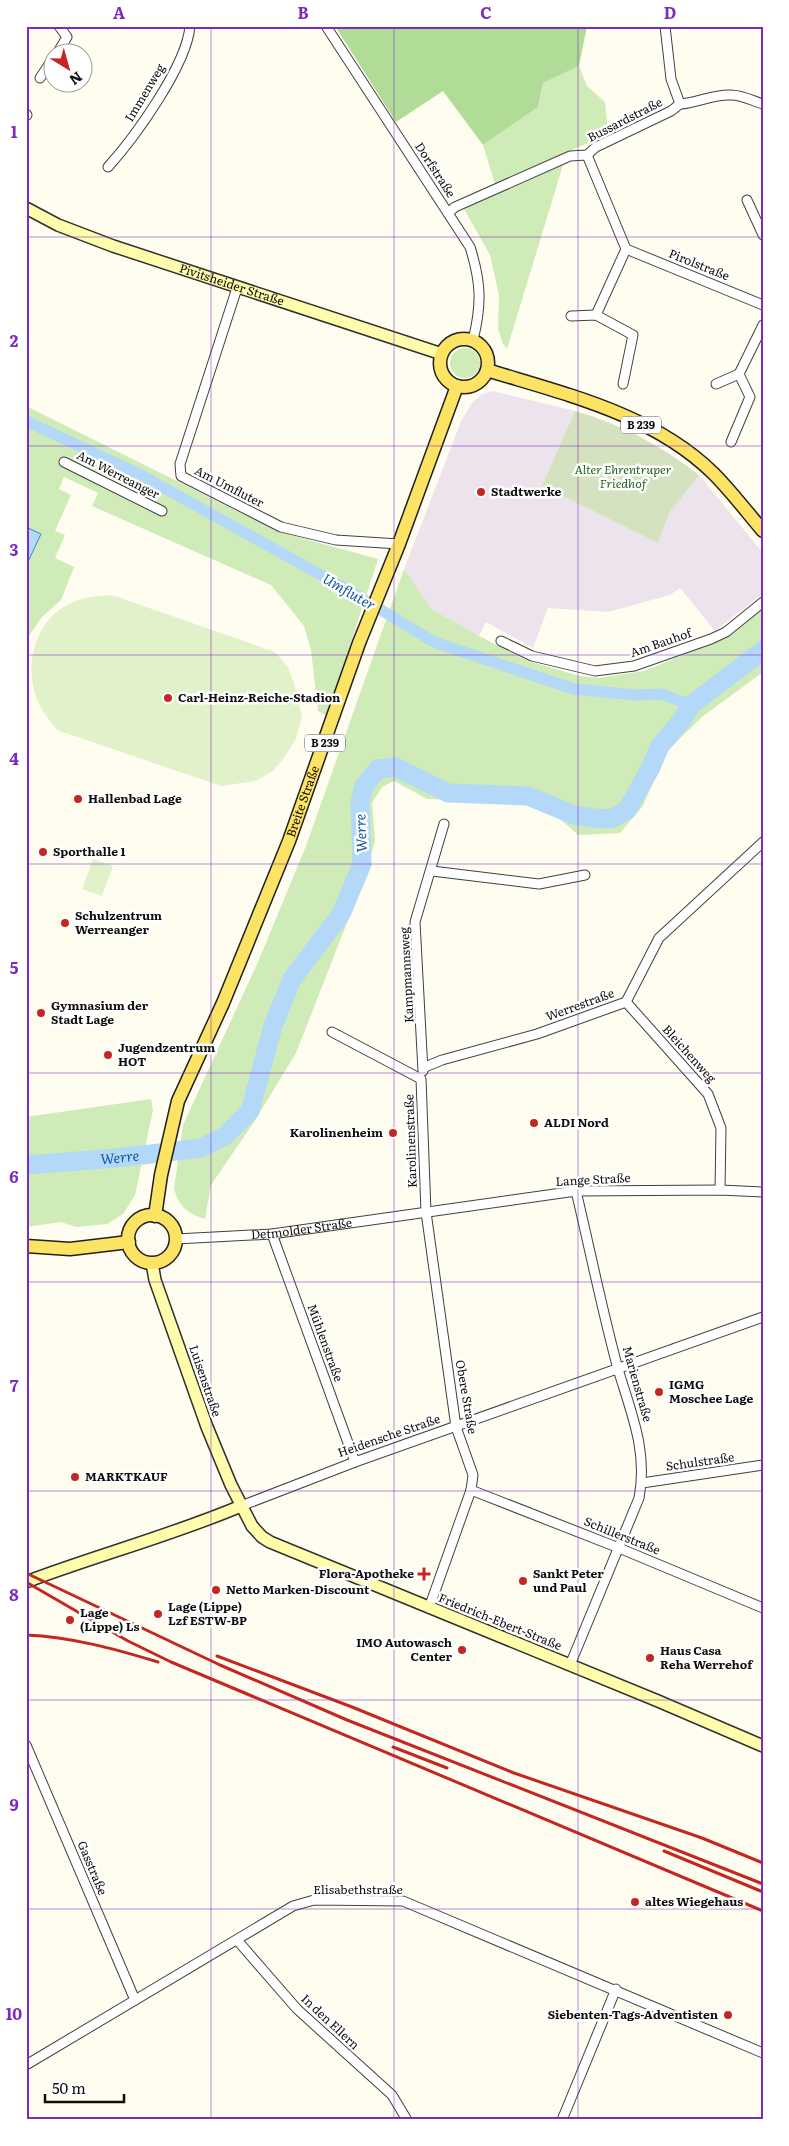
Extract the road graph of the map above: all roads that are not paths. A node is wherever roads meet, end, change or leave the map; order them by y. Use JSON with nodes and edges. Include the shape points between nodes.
{"nodes":[{"id":1,"x":59,"y":26,"type":"edge"},
{"id":2,"x":190,"y":26,"type":"edge"},
{"id":3,"x":326,"y":26,"type":"edge"},
{"id":4,"x":665,"y":26,"type":"edge"},
{"id":5,"x":64,"y":42,"type":"edge"},
{"id":6,"x":42,"y":75,"type":"edge"},
{"id":7,"x":40,"y":78,"type":"dead end"},
{"id":8,"x":680,"y":104,"type":"junction"},
{"id":9,"x":763,"y":104,"type":"edge"},
{"id":10,"x":587,"y":155,"type":"junction"},
{"id":11,"x":108,"y":166,"type":"dead end"},
{"id":12,"x":747,"y":200,"type":"dead end"},
{"id":13,"x":26,"y":208,"type":"edge"},
{"id":14,"x":448,"y":213,"type":"junction"},
{"id":15,"x":763,"y":235,"type":"edge"},
{"id":16,"x":626,"y":249,"type":"junction"},
{"id":17,"x":237,"y":288,"type":"junction"},
{"id":18,"x":763,"y":305,"type":"edge"},
{"id":19,"x":596,"y":315,"type":"junction"},
{"id":20,"x":571,"y":316,"type":"dead end"},
{"id":21,"x":762,"y":327,"type":"edge"},
{"id":22,"x":473,"y":340,"type":"junction"},
{"id":23,"x":442,"y":354,"type":"junction"},
{"id":24,"x":487,"y":370,"type":"junction"},
{"id":25,"x":739,"y":374,"type":"junction"},
{"id":26,"x":623,"y":384,"type":"dead end"},
{"id":27,"x":716,"y":384,"type":"dead end"},
{"id":28,"x":457,"y":386,"type":"junction"},
{"id":29,"x":731,"y":442,"type":"dead end"},
{"id":30,"x":64,"y":462,"type":"dead end"},
{"id":31,"x":162,"y":511,"type":"dead end"},
{"id":32,"x":763,"y":531,"type":"edge"},
{"id":33,"x":399,"y":544,"type":"junction"},
{"id":34,"x":763,"y":602,"type":"edge"},
{"id":35,"x":502,"y":641,"type":"dead end"},
{"id":36,"x":444,"y":824,"type":"dead end"},
{"id":37,"x":763,"y":842,"type":"edge"},
{"id":38,"x":432,"y":871,"type":"junction"},
{"id":39,"x":585,"y":876,"type":"dead end"},
{"id":40,"x":626,"y":1002,"type":"junction"},
{"id":41,"x":332,"y":1032,"type":"dead end"},
{"id":42,"x":425,"y":1067,"type":"junction"},
{"id":43,"x":421,"y":1079,"type":"junction"},
{"id":44,"x":720,"y":1190,"type":"junction"},
{"id":45,"x":576,"y":1191,"type":"junction"},
{"id":46,"x":763,"y":1192,"type":"edge"},
{"id":47,"x":426,"y":1212,"type":"junction"},
{"id":48,"x":155,"y":1216,"type":"junction"},
{"id":49,"x":272,"y":1234,"type":"junction"},
{"id":50,"x":176,"y":1239,"type":"junction"},
{"id":51,"x":129,"y":1242,"type":"junction"},
{"id":52,"x":26,"y":1246,"type":"edge"},
{"id":53,"x":152,"y":1263,"type":"junction"},
{"id":54,"x":763,"y":1317,"type":"edge"},
{"id":55,"x":618,"y":1368,"type":"junction"},
{"id":56,"x":456,"y":1427,"type":"junction"},
{"id":57,"x":355,"y":1462,"type":"junction"},
{"id":58,"x":763,"y":1465,"type":"edge"},
{"id":59,"x":642,"y":1483,"type":"junction"},
{"id":60,"x":472,"y":1490,"type":"junction"},
{"id":61,"x":241,"y":1506,"type":"junction"},
{"id":62,"x":619,"y":1548,"type":"junction"},
{"id":63,"x":26,"y":1582,"type":"edge"},
{"id":64,"x":429,"y":1608,"type":"junction"},
{"id":65,"x":763,"y":1608,"type":"edge"},
{"id":66,"x":570,"y":1665,"type":"junction"},
{"id":67,"x":26,"y":1745,"type":"edge"},
{"id":68,"x":763,"y":1746,"type":"edge"},
{"id":69,"x":237,"y":1940,"type":"junction"},
{"id":70,"x":616,"y":1989,"type":"junction"},
{"id":71,"x":135,"y":2000,"type":"junction"},
{"id":72,"x":763,"y":2053,"type":"edge"},
{"id":73,"x":26,"y":2065,"type":"edge"},
{"id":74,"x":407,"y":2120,"type":"edge"},
{"id":75,"x":562,"y":2120,"type":"edge"}],
"edges":[{"from":1,"to":5,"type":"street","via":[[67,36]]},
{"from":2,"to":11,"type":"street","name":"Immenweg","via":[[189,41],[164,88],[133,139]]},
{"from":3,"to":14,"type":"street","name":"Dorfstraße"},
{"from":4,"to":8,"type":"street","via":[[671,79]]},
{"from":6,"to":7,"type":"street"},
{"from":8,"to":9,"type":"street","name":"Bussardstraße","via":[[733,95]]},
{"from":8,"to":10,"type":"street","name":"Bussardstraße","via":[[596,147]]},
{"from":10,"to":14,"type":"street","name":"Bussardstraße","via":[[570,156],[455,206]]},
{"from":10,"to":16,"type":"street"},
{"from":12,"to":15,"type":"street"},
{"from":13,"to":17,"type":"main road","name":"Pivitsheider Straße","via":[[78,234]]},
{"from":14,"to":22,"type":"street","name":"Dorfstraße","via":[[470,247],[479,275],[480,311]]},
{"from":16,"to":18,"type":"street","name":"Pirolstraße"},
{"from":16,"to":19,"type":"street"},
{"from":17,"to":23,"type":"main road","name":"Pivitsheider Straße"},
{"from":17,"to":33,"type":"street","name":"Am Umfluter","via":[[180,464],[181,476],[281,527],[336,540]]},
{"from":19,"to":20,"type":"street"},
{"from":19,"to":26,"type":"street","via":[[633,335]]},
{"from":21,"to":25,"type":"street"},
{"from":22,"to":23,"type":"main road","via":[[451,342]]},
{"from":22,"to":24,"type":"main road","via":[[488,356]]},
{"from":23,"to":28,"type":"main road","via":[[442,373]]},
{"from":24,"to":28,"type":"main road","via":[[478,382]]},
{"from":24,"to":32,"type":"main road","number":"B 239","via":[[605,407],[650,429],[713,473]]},
{"from":25,"to":27,"type":"street"},
{"from":25,"to":29,"type":"street","via":[[750,397]]},
{"from":28,"to":33,"type":"main road","name":"Breite Straße","number":"B 239"},
{"from":30,"to":31,"type":"street","name":"Am Werreanger"},
{"from":33,"to":48,"type":"main road","name":"Breite Straße","number":"B 239","via":[[289,841],[226,995],[178,1101],[169,1131]]},
{"from":34,"to":35,"type":"street","name":"Am Bauhof","via":[[718,635],[634,666],[595,672],[532,656]]},
{"from":36,"to":38,"type":"street","name":"Kampmannsweg"},
{"from":37,"to":40,"type":"street","name":"Werrestraße","via":[[659,938]]},
{"from":38,"to":39,"type":"street","via":[[539,884]]},
{"from":38,"to":42,"type":"street","name":"Kampmannsweg","via":[[416,922]]},
{"from":40,"to":42,"type":"street","name":"Werrestraße","via":[[537,1034]]},
{"from":40,"to":44,"type":"street","name":"Bleichenweg","via":[[708,1094],[721,1128]]},
{"from":41,"to":43,"type":"street","name":"Karolinenstraße"},
{"from":42,"to":43,"type":"street","name":"Kampmannsweg"},
{"from":43,"to":47,"type":"street","name":"Karolinenstraße"},
{"from":44,"to":45,"type":"street","name":"Lange Straße"},
{"from":44,"to":46,"type":"street","name":"Lange Straße"},
{"from":45,"to":47,"type":"street","name":"Lange Straße"},
{"from":45,"to":55,"type":"street","name":"Marienstraße"},
{"from":47,"to":49,"type":"street","name":"Detmolder Straße"},
{"from":47,"to":56,"type":"street","name":"Obere Straße"},
{"from":48,"to":50,"type":"main road","via":[[168,1221]]},
{"from":48,"to":51,"type":"main road","via":[[146,1216],[134,1224]]},
{"from":49,"to":50,"type":"street","name":"Detmolder Straße"},
{"from":49,"to":57,"type":"street","name":"Mühlenstraße"},
{"from":50,"to":53,"type":"main road","via":[[169,1256]]},
{"from":51,"to":52,"type":"main road","via":[[70,1249]]},
{"from":51,"to":53,"type":"main road","via":[[136,1257]]},
{"from":53,"to":61,"type":"main road","name":"Luisenstraße","via":[[155,1280],[207,1427]]},
{"from":54,"to":55,"type":"street","name":"Heidensche Straße"},
{"from":55,"to":56,"type":"street","name":"Heidensche Straße"},
{"from":55,"to":59,"type":"street","name":"Marienstraße","via":[[637,1429]]},
{"from":56,"to":57,"type":"street","name":"Heidensche Straße"},
{"from":56,"to":60,"type":"street","name":"Obere Straße","via":[[473,1475]]},
{"from":57,"to":61,"type":"street","name":"Heidensche Straße"},
{"from":58,"to":59,"type":"street","name":"Schulstraße"},
{"from":59,"to":62,"type":"street","name":"Marienstraße"},
{"from":60,"to":62,"type":"street","name":"Schillerstraße"},
{"from":60,"to":64,"type":"street","name":"Obere Straße"},
{"from":61,"to":63,"type":"main road","name":"Heidensche Straße"},
{"from":61,"to":64,"type":"main road","name":"Friedrich-Ebert-Straße","via":[[252,1526],[270,1542]]},
{"from":62,"to":65,"type":"street","name":"Schillerstraße"},
{"from":62,"to":66,"type":"street","name":"Marienstraße"},
{"from":64,"to":66,"type":"main road","name":"Friedrich-Ebert-Straße"},
{"from":66,"to":68,"type":"main road","name":"Friedrich-Ebert-Straße"},
{"from":67,"to":71,"type":"street","name":"Gasstraße"},
{"from":69,"to":70,"type":"street","name":"Elisabethstraße","via":[[293,1906],[314,1900],[402,1900]]},
{"from":69,"to":71,"type":"street","name":"Elisabethstraße"},
{"from":69,"to":74,"type":"street","name":"In den Ellern","via":[[297,2010],[392,2094]]},
{"from":70,"to":72,"type":"street","name":"Elisabethstraße"},
{"from":70,"to":75,"type":"street"},
{"from":71,"to":73,"type":"street","name":"Elisabethstraße"}]}
